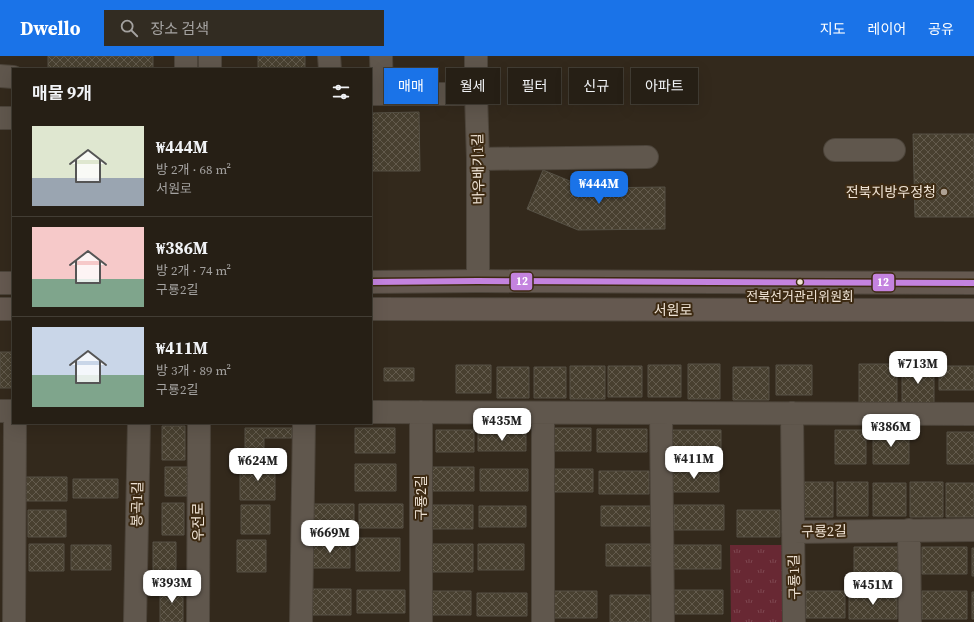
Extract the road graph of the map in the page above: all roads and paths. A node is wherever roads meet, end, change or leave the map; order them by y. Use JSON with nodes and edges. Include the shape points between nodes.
{"nodes":[{"id":1,"x":186,"y":56,"type":"edge"},
{"id":2,"x":210,"y":56,"type":"edge"},
{"id":3,"x":330,"y":56,"type":"edge"},
{"id":4,"x":381,"y":56,"type":"edge"},
{"id":5,"x":476,"y":56,"type":"edge"},
{"id":6,"x":186,"y":68,"type":"edge"},
{"id":7,"x":210,"y":68,"type":"edge"},
{"id":8,"x":330,"y":68,"type":"edge"},
{"id":9,"x":476,"y":68,"type":"edge"},
{"id":10,"x":0,"y":76,"type":"edge"},
{"id":11,"x":12,"y":76,"type":"edge"},
{"id":12,"x":377,"y":93,"type":"edge"},
{"id":13,"x":446,"y":94,"type":"edge"},
{"id":14,"x":476,"y":104,"type":"edge"},
{"id":15,"x":0,"y":118,"type":"edge"},
{"id":16,"x":12,"y":118,"type":"edge"},
{"id":17,"x":835,"y":150,"type":"dead end"},
{"id":18,"x":894,"y":150,"type":"dead end"},
{"id":19,"x":647,"y":157,"type":"dead end"},
{"id":20,"x":478,"y":159,"type":"junction"},
{"id":21,"x":478,"y":281,"type":"junction"},
{"id":22,"x":372,"y":282,"type":"edge"},
{"id":23,"x":0,"y":283,"type":"edge"},
{"id":24,"x":12,"y":283,"type":"edge"},
{"id":25,"x":974,"y":283,"type":"edge"},
{"id":26,"x":0,"y":309,"type":"edge"},
{"id":27,"x":12,"y":309,"type":"edge"},
{"id":28,"x":372,"y":310,"type":"edge"},
{"id":29,"x":974,"y":310,"type":"edge"},
{"id":30,"x":0,"y":411,"type":"edge"},
{"id":31,"x":12,"y":411,"type":"edge"},
{"id":32,"x":372,"y":412,"type":"edge"},
{"id":33,"x":422,"y":412,"type":"junction"},
{"id":34,"x":543,"y":413,"type":"junction"},
{"id":35,"x":661,"y":413,"type":"junction"},
{"id":36,"x":792,"y":413,"type":"junction"},
{"id":37,"x":974,"y":414,"type":"edge"},
{"id":38,"x":15,"y":424,"type":"edge"},
{"id":39,"x":139,"y":424,"type":"edge"},
{"id":40,"x":199,"y":424,"type":"edge"},
{"id":41,"x":304,"y":424,"type":"edge"},
{"id":42,"x":909,"y":530,"type":"junction"},
{"id":43,"x":974,"y":530,"type":"edge"},
{"id":44,"x":793,"y":532,"type":"junction"},
{"id":45,"x":14,"y":622,"type":"edge"},
{"id":46,"x":135,"y":622,"type":"edge"},
{"id":47,"x":198,"y":622,"type":"edge"},
{"id":48,"x":301,"y":622,"type":"edge"},
{"id":49,"x":421,"y":622,"type":"edge"},
{"id":50,"x":543,"y":622,"type":"edge"},
{"id":51,"x":663,"y":622,"type":"edge"},
{"id":52,"x":794,"y":622,"type":"edge"},
{"id":53,"x":910,"y":622,"type":"edge"}],
"edges":[{"from":1,"to":6,"type":"street"},
{"from":2,"to":7,"type":"street"},
{"from":3,"to":8,"type":"street"},
{"from":4,"to":12,"type":"street"},
{"from":5,"to":9,"type":"street","name":"바우배기1길"},
{"from":10,"to":11,"type":"street"},
{"from":12,"to":13,"type":"street"},
{"from":14,"to":20,"type":"street","name":"바우배기1길"},
{"from":15,"to":16,"type":"street"},
{"from":17,"to":18,"type":"street"},
{"from":19,"to":20,"type":"street"},
{"from":20,"to":21,"type":"street","name":"바우배기1길"},
{"from":21,"to":22,"type":"main road","name":"서원로"},
{"from":21,"to":25,"type":"main road","name":"서원로"},
{"from":23,"to":24,"type":"main road"},
{"from":26,"to":27,"type":"main road"},
{"from":28,"to":29,"type":"main road","name":"서원로"},
{"from":30,"to":31,"type":"street"},
{"from":32,"to":33,"type":"street"},
{"from":33,"to":34,"type":"street"},
{"from":33,"to":49,"type":"street","name":"구룡2길"},
{"from":34,"to":35,"type":"street"},
{"from":34,"to":50,"type":"street"},
{"from":35,"to":36,"type":"street"},
{"from":35,"to":51,"type":"street"},
{"from":36,"to":37,"type":"street"},
{"from":36,"to":44,"type":"street","name":"구룡2길"},
{"from":38,"to":45,"type":"street"},
{"from":39,"to":46,"type":"street","name":"봉곡1길"},
{"from":40,"to":47,"type":"street","name":"우전로"},
{"from":41,"to":48,"type":"street"},
{"from":42,"to":43,"type":"street","name":"구룡2길"},
{"from":42,"to":44,"type":"street","name":"구룡2길"},
{"from":42,"to":53,"type":"street"},
{"from":44,"to":52,"type":"street","name":"구룡1길"}]}
